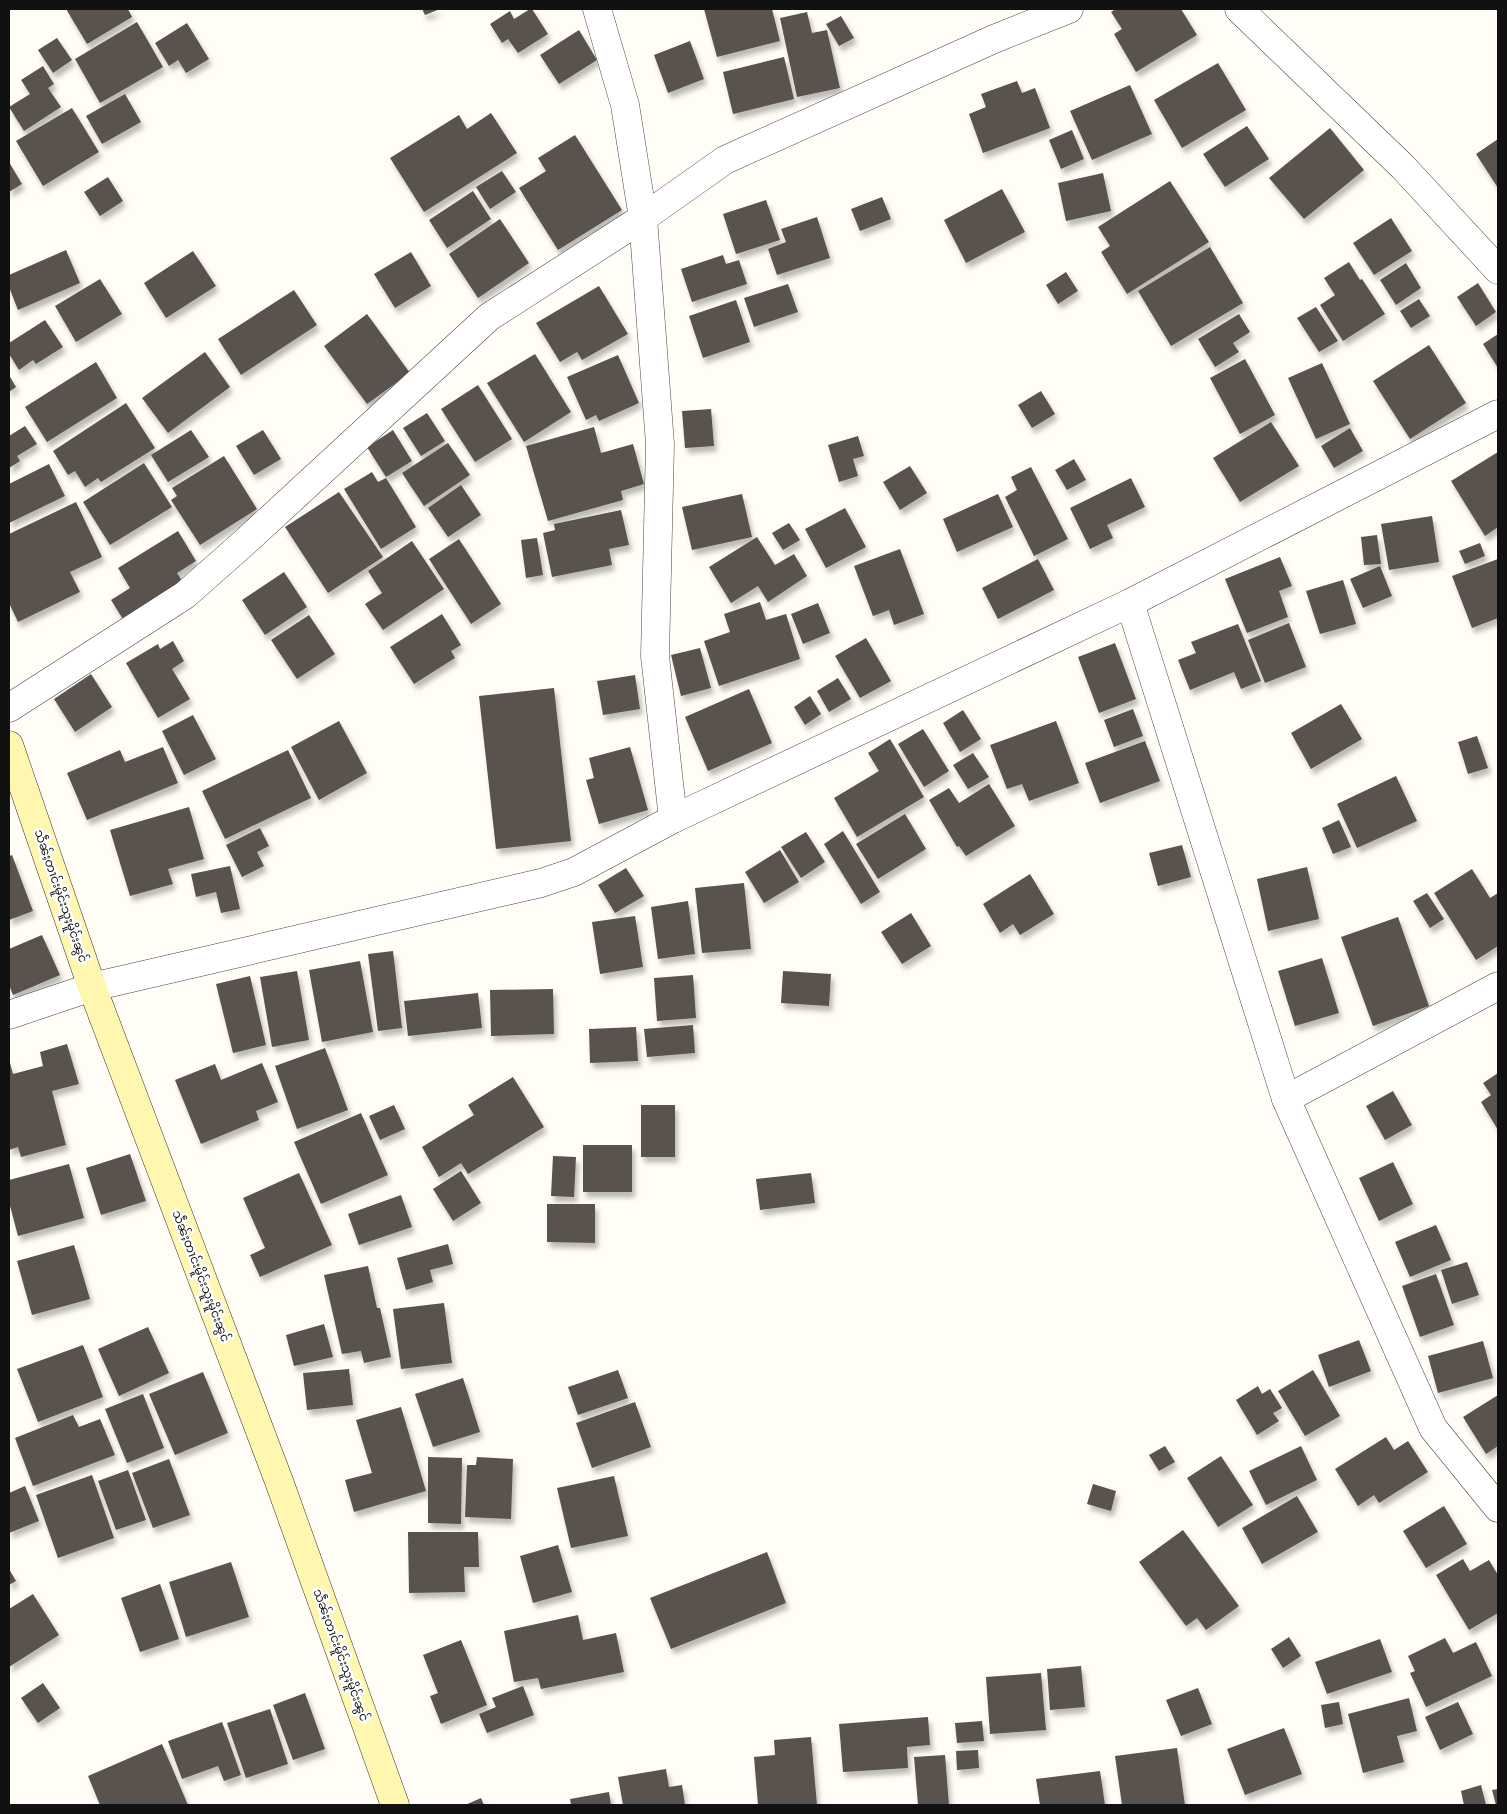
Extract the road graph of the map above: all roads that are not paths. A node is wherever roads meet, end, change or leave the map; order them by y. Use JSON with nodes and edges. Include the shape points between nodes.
{"nodes":[{"id":1,"x":597,"y":9,"type":"edge"},
{"id":2,"x":1069,"y":9,"type":"edge"},
{"id":3,"x":1239,"y":9,"type":"edge"},
{"id":4,"x":644,"y":218,"type":"junction"},
{"id":5,"x":1498,"y":270,"type":"edge"},
{"id":6,"x":1498,"y":414,"type":"edge"},
{"id":7,"x":1130,"y":603,"type":"junction"},
{"id":8,"x":9,"y":708,"type":"edge"},
{"id":9,"x":9,"y":745,"type":"edge"},
{"id":10,"x":673,"y":819,"type":"junction"},
{"id":11,"x":1498,"y":986,"type":"edge"},
{"id":12,"x":92,"y":987,"type":"junction"},
{"id":13,"x":9,"y":1015,"type":"edge"},
{"id":14,"x":1286,"y":1099,"type":"junction"},
{"id":15,"x":1498,"y":1508,"type":"edge"},
{"id":16,"x":395,"y":1805,"type":"edge"}],
"edges":[{"from":1,"to":4,"type":"street","via":[[626,105]]},
{"from":2,"to":4,"type":"street","via":[[994,39],[725,160]]},
{"from":3,"to":5,"type":"street","via":[[1403,167]]},
{"from":4,"to":8,"type":"street","via":[[488,317],[185,595]]},
{"from":4,"to":10,"type":"street","via":[[660,444],[655,656]]},
{"from":6,"to":7,"type":"street"},
{"from":7,"to":10,"type":"street"},
{"from":7,"to":14,"type":"street"},
{"from":9,"to":12,"type":"main road","name":"သဵၼ်ႈတၢင်းမိူင်းသူႈမိူင်းၼွင်"},
{"from":10,"to":12,"type":"street","via":[[574,872],[541,883]]},
{"from":11,"to":14,"type":"street"},
{"from":12,"to":13,"type":"street"},
{"from":12,"to":16,"type":"main road","name":"သဵၼ်ႈတၢင်းမိူင်းသူႈမိူင်းၼွင်","via":[[280,1484]]},
{"from":14,"to":15,"type":"street","via":[[1433,1428]]}]}
